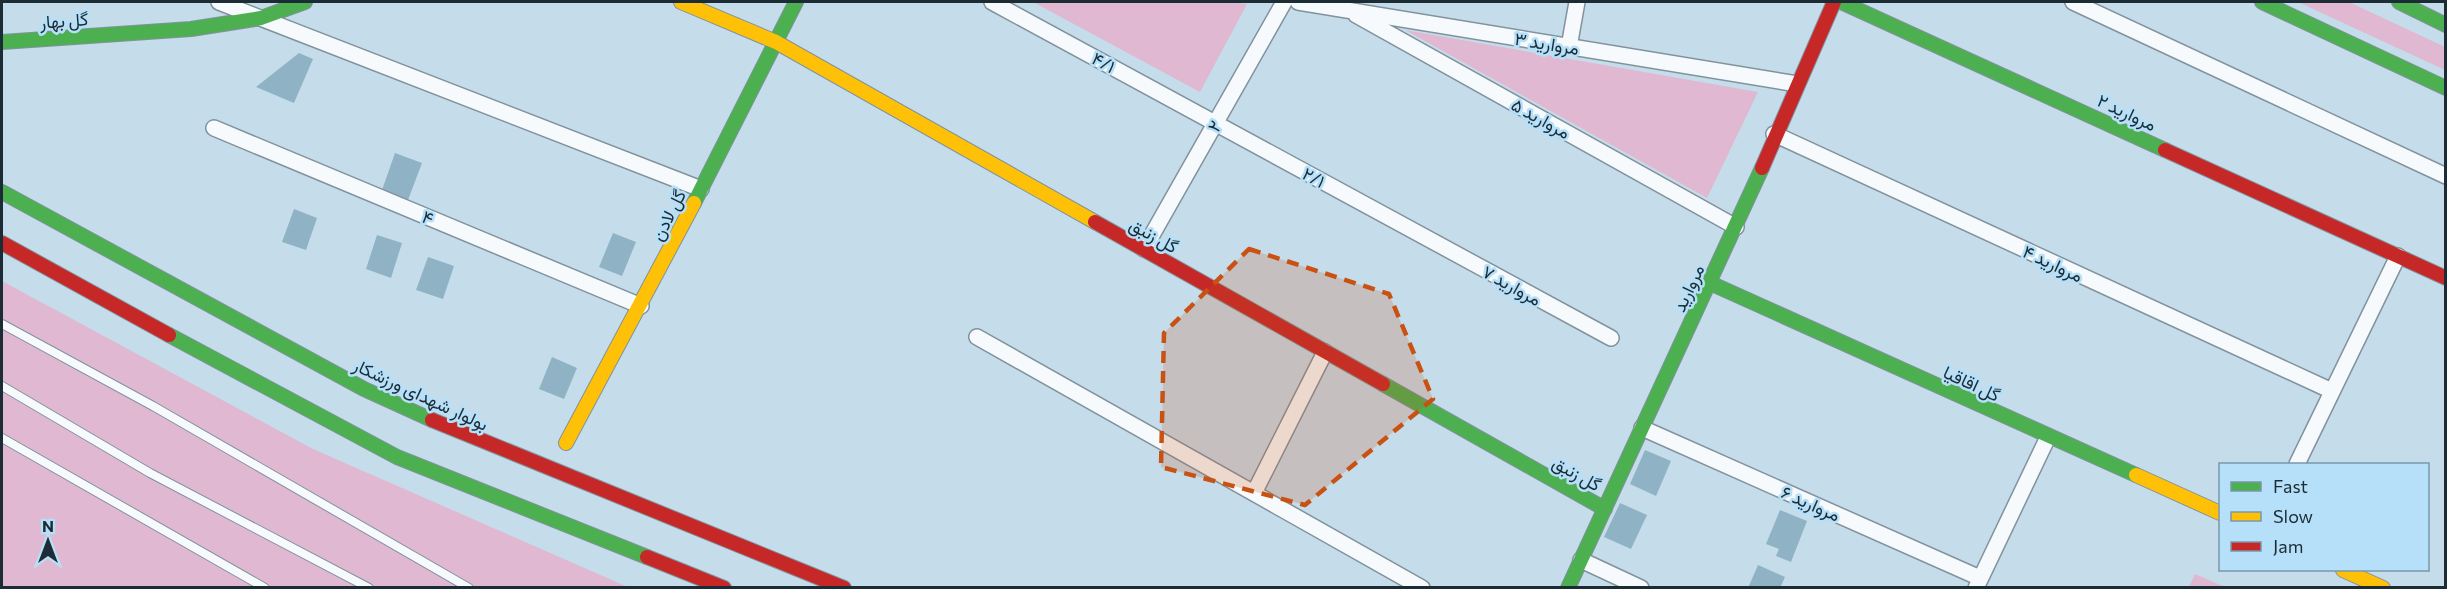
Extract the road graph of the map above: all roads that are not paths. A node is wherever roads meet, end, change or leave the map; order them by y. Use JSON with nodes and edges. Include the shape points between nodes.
{"nodes":[{"id":1,"x":219,"y":2,"type":"edge"},
{"id":2,"x":305,"y":2,"type":"edge"},
{"id":3,"x":681,"y":2,"type":"edge"},
{"id":4,"x":796,"y":2,"type":"edge"},
{"id":5,"x":992,"y":2,"type":"edge"},
{"id":6,"x":1284,"y":2,"type":"edge"},
{"id":7,"x":1298,"y":2,"type":"edge"},
{"id":8,"x":1577,"y":2,"type":"edge"},
{"id":9,"x":1834,"y":2,"type":"edge"},
{"id":10,"x":1841,"y":2,"type":"edge"},
{"id":11,"x":2073,"y":2,"type":"edge"},
{"id":12,"x":2262,"y":2,"type":"edge"},
{"id":13,"x":2399,"y":2,"type":"edge"},
{"id":14,"x":1346,"y":9,"type":"junction"},
{"id":15,"x":261,"y":18,"type":"junction"},
{"id":16,"x":2445,"y":25,"type":"edge"},
{"id":17,"x":2,"y":42,"type":"edge"},
{"id":18,"x":776,"y":42,"type":"junction"},
{"id":19,"x":1569,"y":47,"type":"junction"},
{"id":20,"x":1797,"y":84,"type":"junction"},
{"id":21,"x":2445,"y":88,"type":"edge"},
{"id":22,"x":1215,"y":123,"type":"junction"},
{"id":23,"x":214,"y":128,"type":"dead end"},
{"id":24,"x":1774,"y":134,"type":"junction"},
{"id":25,"x":2445,"y":176,"type":"edge"},
{"id":26,"x":701,"y":189,"type":"junction"},
{"id":27,"x":2,"y":192,"type":"edge"},
{"id":28,"x":1736,"y":227,"type":"junction"},
{"id":29,"x":1413,"y":231,"type":"joint"},
{"id":30,"x":2,"y":243,"type":"edge"},
{"id":31,"x":1144,"y":249,"type":"junction"},
{"id":32,"x":2398,"y":256,"type":"junction"},
{"id":33,"x":2445,"y":278,"type":"edge"},
{"id":34,"x":1710,"y":283,"type":"junction"},
{"id":35,"x":641,"y":306,"type":"junction"},
{"id":36,"x":2,"y":324,"type":"edge"},
{"id":37,"x":977,"y":337,"type":"dead end"},
{"id":38,"x":1611,"y":338,"type":"dead end"},
{"id":39,"x":1325,"y":352,"type":"junction"},
{"id":40,"x":2,"y":386,"type":"edge"},
{"id":41,"x":2332,"y":391,"type":"junction"},
{"id":42,"x":1642,"y":428,"type":"junction"},
{"id":43,"x":2048,"y":437,"type":"junction"},
{"id":44,"x":2,"y":438,"type":"edge"},
{"id":45,"x":566,"y":443,"type":"dead end"},
{"id":46,"x":2298,"y":463,"type":"edge"},
{"id":47,"x":1254,"y":493,"type":"junction"},
{"id":48,"x":1605,"y":509,"type":"junction"},
{"id":49,"x":2219,"y":513,"type":"edge"},
{"id":50,"x":1581,"y":560,"type":"junction"},
{"id":51,"x":2345,"y":571,"type":"edge"},
{"id":52,"x":1978,"y":583,"type":"edge"},
{"id":53,"x":2367,"y":584,"type":"edge"},
{"id":54,"x":265,"y":588,"type":"edge"},
{"id":55,"x":369,"y":588,"type":"edge"},
{"id":56,"x":469,"y":588,"type":"edge"},
{"id":57,"x":724,"y":588,"type":"edge"},
{"id":58,"x":844,"y":588,"type":"edge"},
{"id":59,"x":1422,"y":588,"type":"edge"},
{"id":60,"x":1568,"y":588,"type":"edge"},
{"id":61,"x":1641,"y":588,"type":"edge"},
{"id":62,"x":2383,"y":588,"type":"edge"}],
"edges":[{"from":1,"to":15,"type":"street"},
{"from":2,"to":15,"type":"street","name":"گل بهار"},
{"from":3,"to":18,"type":"street","name":"گل زنبق"},
{"from":4,"to":18,"type":"street","name":"گل لادن"},
{"from":5,"to":22,"type":"street","name":"۴/۱"},
{"from":6,"to":22,"type":"street","name":"۲"},
{"from":7,"to":14,"type":"street","name":"مروارید ۳"},
{"from":8,"to":19,"type":"street"},
{"from":9,"to":20,"type":"street","name":"مروارید"},
{"from":10,"to":32,"type":"street","name":"مروارید ۲"},
{"from":11,"to":25,"type":"street"},
{"from":12,"to":21,"type":"street"},
{"from":13,"to":16,"type":"street"},
{"from":14,"to":19,"type":"street","name":"مروارید ۳"},
{"from":14,"to":28,"type":"street","name":"مروارید ۵"},
{"from":15,"to":17,"type":"street","name":"گل بهار","via":[[191,29]]},
{"from":15,"to":26,"type":"street"},
{"from":18,"to":26,"type":"street","name":"گل لادن"},
{"from":18,"to":31,"type":"street","name":"گل زنبق"},
{"from":19,"to":20,"type":"street","name":"مروارید ۳"},
{"from":20,"to":24,"type":"street","name":"مروارید"},
{"from":22,"to":29,"type":"street","name":"۲/۱"},
{"from":22,"to":31,"type":"street","name":"۲"},
{"from":23,"to":35,"type":"street","name":"۴"},
{"from":24,"to":28,"type":"street","name":"مروارید"},
{"from":24,"to":41,"type":"street","name":"مروارید ۴"},
{"from":26,"to":35,"type":"street","name":"گل لادن"},
{"from":27,"to":58,"type":"street","name":"بولوار شهدای ورزشکار","via":[[364,389],[473,439]]},
{"from":28,"to":34,"type":"street","name":"مروارید"},
{"from":29,"to":38,"type":"street","name":"مروارید ۷"},
{"from":30,"to":57,"type":"street","via":[[398,457]]},
{"from":31,"to":39,"type":"street","name":"گل زنبق"},
{"from":32,"to":33,"type":"street","name":"مروارید ۲"},
{"from":32,"to":41,"type":"street"},
{"from":34,"to":42,"type":"street","name":"مروارید"},
{"from":34,"to":43,"type":"street","name":"گل اقاقیا"},
{"from":35,"to":45,"type":"street","name":"گل لادن"},
{"from":36,"to":56,"type":"lane"},
{"from":37,"to":47,"type":"street"},
{"from":39,"to":47,"type":"street"},
{"from":39,"to":48,"type":"street","name":"گل زنبق"},
{"from":40,"to":55,"type":"lane","via":[[150,472]]},
{"from":41,"to":46,"type":"street"},
{"from":42,"to":48,"type":"street","name":"مروارید"},
{"from":42,"to":52,"type":"street","name":"مروارید ۶"},
{"from":43,"to":49,"type":"street","name":"گل اقاقیا"},
{"from":43,"to":52,"type":"street"},
{"from":44,"to":54,"type":"lane"},
{"from":47,"to":59,"type":"street"},
{"from":48,"to":50,"type":"street","name":"مروارید"},
{"from":50,"to":60,"type":"street","name":"مروارید"},
{"from":50,"to":61,"type":"street"},
{"from":51,"to":53,"type":"street"},
{"from":53,"to":62,"type":"street"}]}
